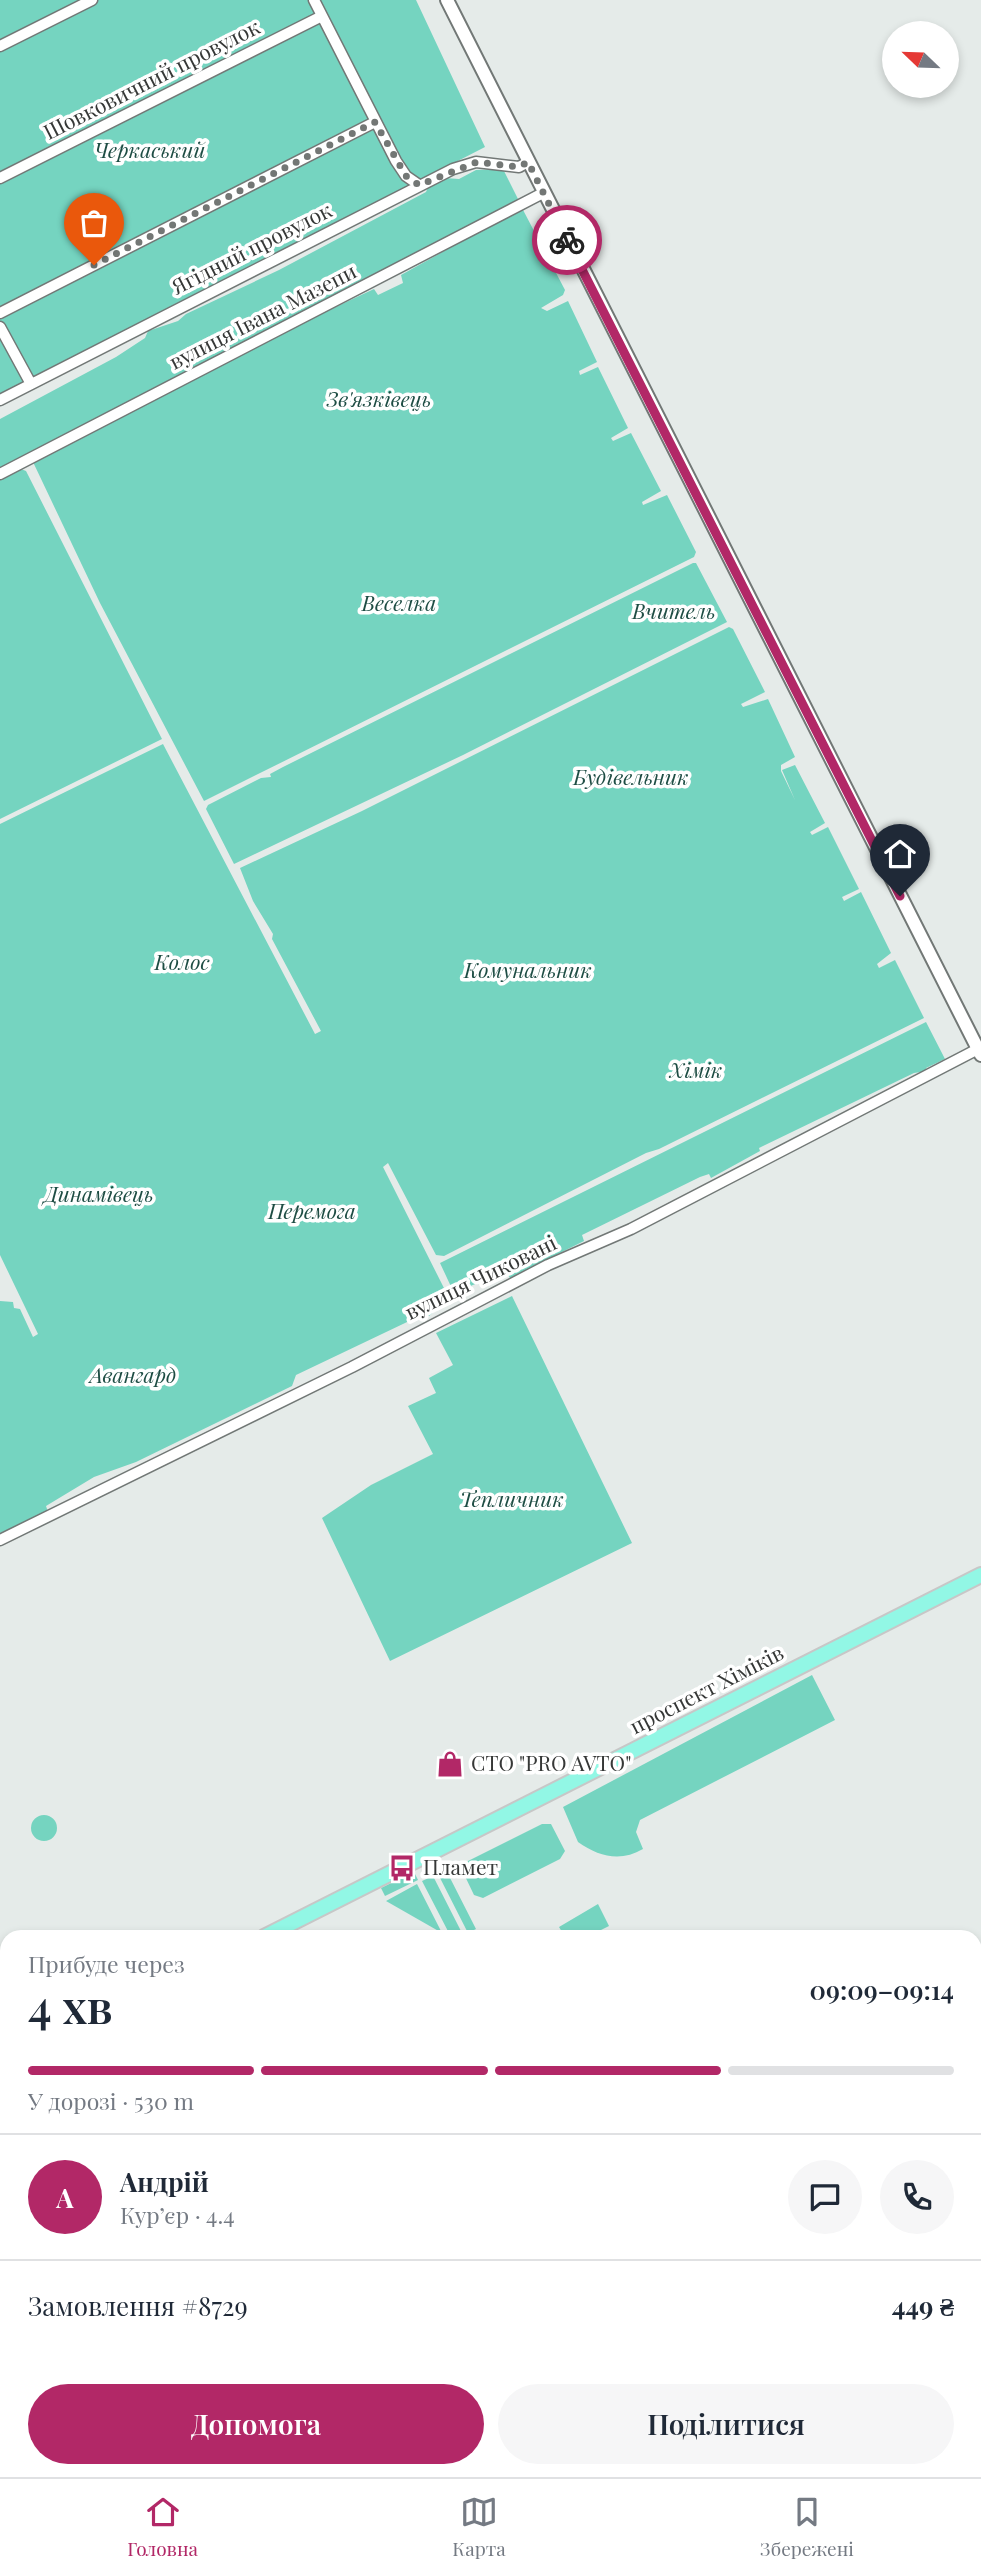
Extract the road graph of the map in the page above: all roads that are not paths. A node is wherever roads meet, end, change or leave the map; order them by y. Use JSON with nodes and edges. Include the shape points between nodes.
{"nodes":[{"id":1,"x":92,"y":0,"type":"edge"},
{"id":2,"x":314,"y":0,"type":"edge"},
{"id":3,"x":447,"y":0,"type":"edge"},
{"id":4,"x":322,"y":16,"type":"junction"},
{"id":5,"x":0,"y":46,"type":"edge"},
{"id":6,"x":375,"y":122,"type":"junction"},
{"id":7,"x":528,"y":162,"type":"junction"},
{"id":8,"x":0,"y":178,"type":"edge"},
{"id":9,"x":419,"y":185,"type":"junction"},
{"id":10,"x":543,"y":193,"type":"junction"},
{"id":11,"x":0,"y":313,"type":"edge"},
{"id":12,"x":0,"y":327,"type":"edge"},
{"id":13,"x":31,"y":384,"type":"junction"},
{"id":14,"x":0,"y":400,"type":"edge"},
{"id":15,"x":0,"y":474,"type":"edge"},
{"id":16,"x":980,"y":1052,"type":"edge"},
{"id":17,"x":0,"y":1539,"type":"edge"},
{"id":18,"x":981,"y":1575,"type":"edge"},
{"id":19,"x":278,"y":1930,"type":"edge"}],
"edges":[{"from":1,"to":5,"type":"street"},
{"from":2,"to":4,"type":"street"},
{"from":3,"to":7,"type":"main road"},
{"from":4,"to":6,"type":"street"},
{"from":4,"to":8,"type":"street","name":"Шовковичний провулок"},
{"from":6,"to":9,"type":"street","via":[[401,168]]},
{"from":6,"to":11,"type":"street"},
{"from":7,"to":9,"type":"street","name":"Ягідний провулок","via":[[519,167],[477,162]]},
{"from":7,"to":10,"type":"main road"},
{"from":9,"to":13,"type":"street","name":"Ягідний провулок"},
{"from":10,"to":15,"type":"street","name":"вулиця Івана Мазепи"},
{"from":10,"to":16,"type":"main road"},
{"from":12,"to":13,"type":"street"},
{"from":13,"to":14,"type":"street","name":"Ягідний провулок"},
{"from":16,"to":17,"type":"street","name":"вулиця Чиковані"},
{"from":18,"to":19,"type":"main road","name":"проспект Хіміків"}]}
